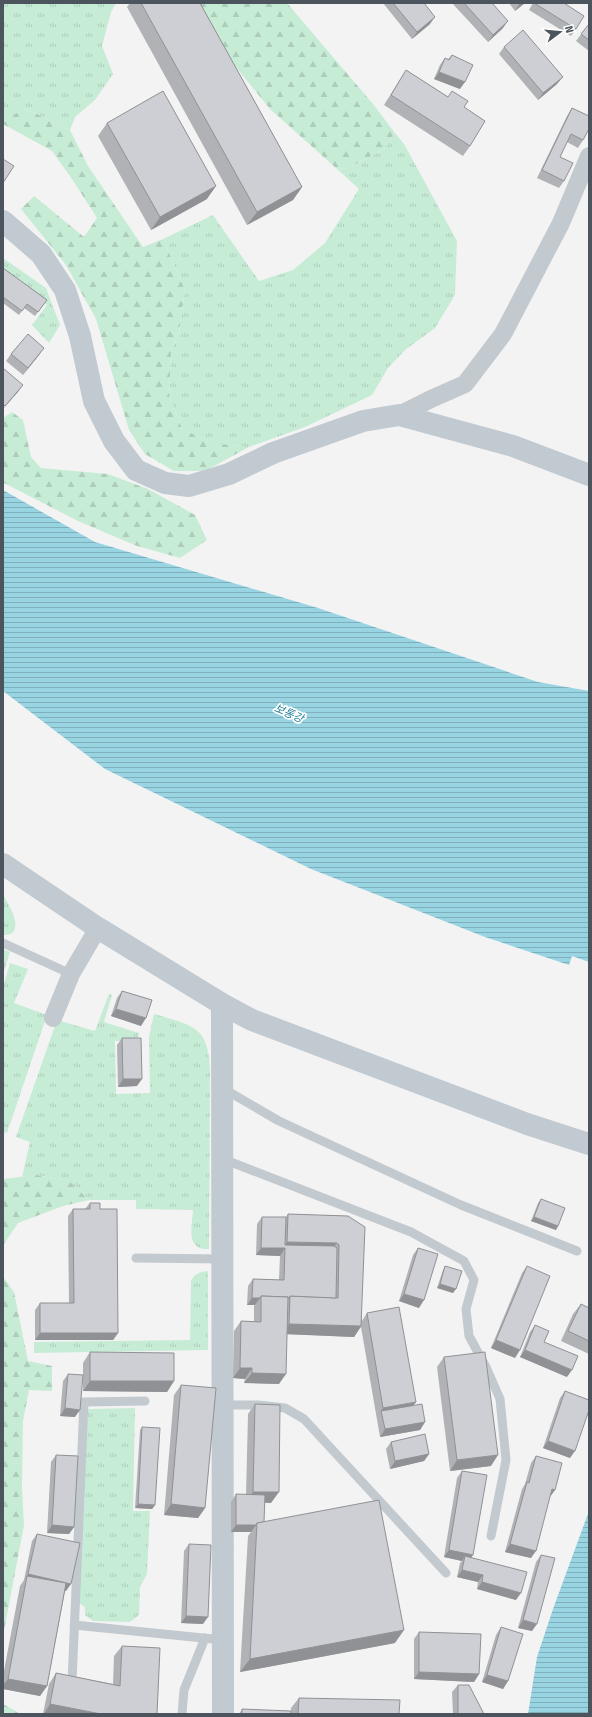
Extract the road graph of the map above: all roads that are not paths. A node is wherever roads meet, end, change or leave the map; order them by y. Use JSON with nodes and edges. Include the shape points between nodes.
{"nodes":[{"id":1,"x":589,"y":156,"type":"edge"},
{"id":2,"x":3,"y":221,"type":"edge"},
{"id":3,"x":399,"y":415,"type":"junction"},
{"id":4,"x":589,"y":475,"type":"edge"},
{"id":5,"x":3,"y":864,"type":"edge"},
{"id":6,"x":98,"y":928,"type":"junction"},
{"id":7,"x":3,"y":943,"type":"edge"},
{"id":8,"x":71,"y":974,"type":"junction"},
{"id":9,"x":222,"y":1004,"type":"junction"},
{"id":10,"x":53,"y":1018,"type":"dead end"},
{"id":11,"x":222,"y":1088,"type":"junction"},
{"id":12,"x":589,"y":1144,"type":"edge"},
{"id":13,"x":223,"y":1159,"type":"junction"},
{"id":14,"x":577,"y":1251,"type":"dead end"},
{"id":15,"x":136,"y":1258,"type":"dead end"},
{"id":16,"x":222,"y":1260,"type":"junction"},
{"id":17,"x":145,"y":1401,"type":"dead end"},
{"id":18,"x":221,"y":1405,"type":"junction"},
{"id":19,"x":491,"y":1536,"type":"dead end"},
{"id":20,"x":446,"y":1573,"type":"dead end"},
{"id":21,"x":74,"y":1625,"type":"junction"},
{"id":22,"x":214,"y":1639,"type":"junction"},
{"id":23,"x":72,"y":1682,"type":"edge"},
{"id":24,"x":182,"y":1714,"type":"edge"},
{"id":25,"x":223,"y":1714,"type":"edge"}],
"edges":[{"from":1,"to":3,"type":"street","via":[[561,223],[503,334],[465,384]]},
{"from":2,"to":3,"type":"street","via":[[41,254],[66,290],[80,336],[94,401],[114,441],[136,470],[165,483],[189,486],[229,474],[273,453],[363,421]]},
{"from":3,"to":4,"type":"street","via":[[514,446]]},
{"from":5,"to":6,"type":"street"},
{"from":6,"to":8,"type":"street"},
{"from":6,"to":9,"type":"street"},
{"from":7,"to":8,"type":"lane"},
{"from":8,"to":10,"type":"street"},
{"from":9,"to":11,"type":"street"},
{"from":9,"to":12,"type":"street","via":[[252,1020],[527,1124]]},
{"from":11,"to":13,"type":"street"},
{"from":11,"to":14,"type":"lane","via":[[278,1121],[461,1205]]},
{"from":13,"to":16,"type":"street"},
{"from":13,"to":19,"type":"lane","via":[[411,1232],[464,1261],[474,1280],[466,1310],[469,1336],[500,1399],[506,1460]]},
{"from":15,"to":16,"type":"lane"},
{"from":16,"to":18,"type":"street"},
{"from":17,"to":21,"type":"lane","via":[[84,1402]]},
{"from":18,"to":20,"type":"lane","via":[[285,1408],[304,1419]]},
{"from":18,"to":22,"type":"street"},
{"from":21,"to":22,"type":"lane"},
{"from":21,"to":23,"type":"lane"},
{"from":22,"to":24,"type":"lane","via":[[184,1690]]},
{"from":22,"to":25,"type":"street"}]}
